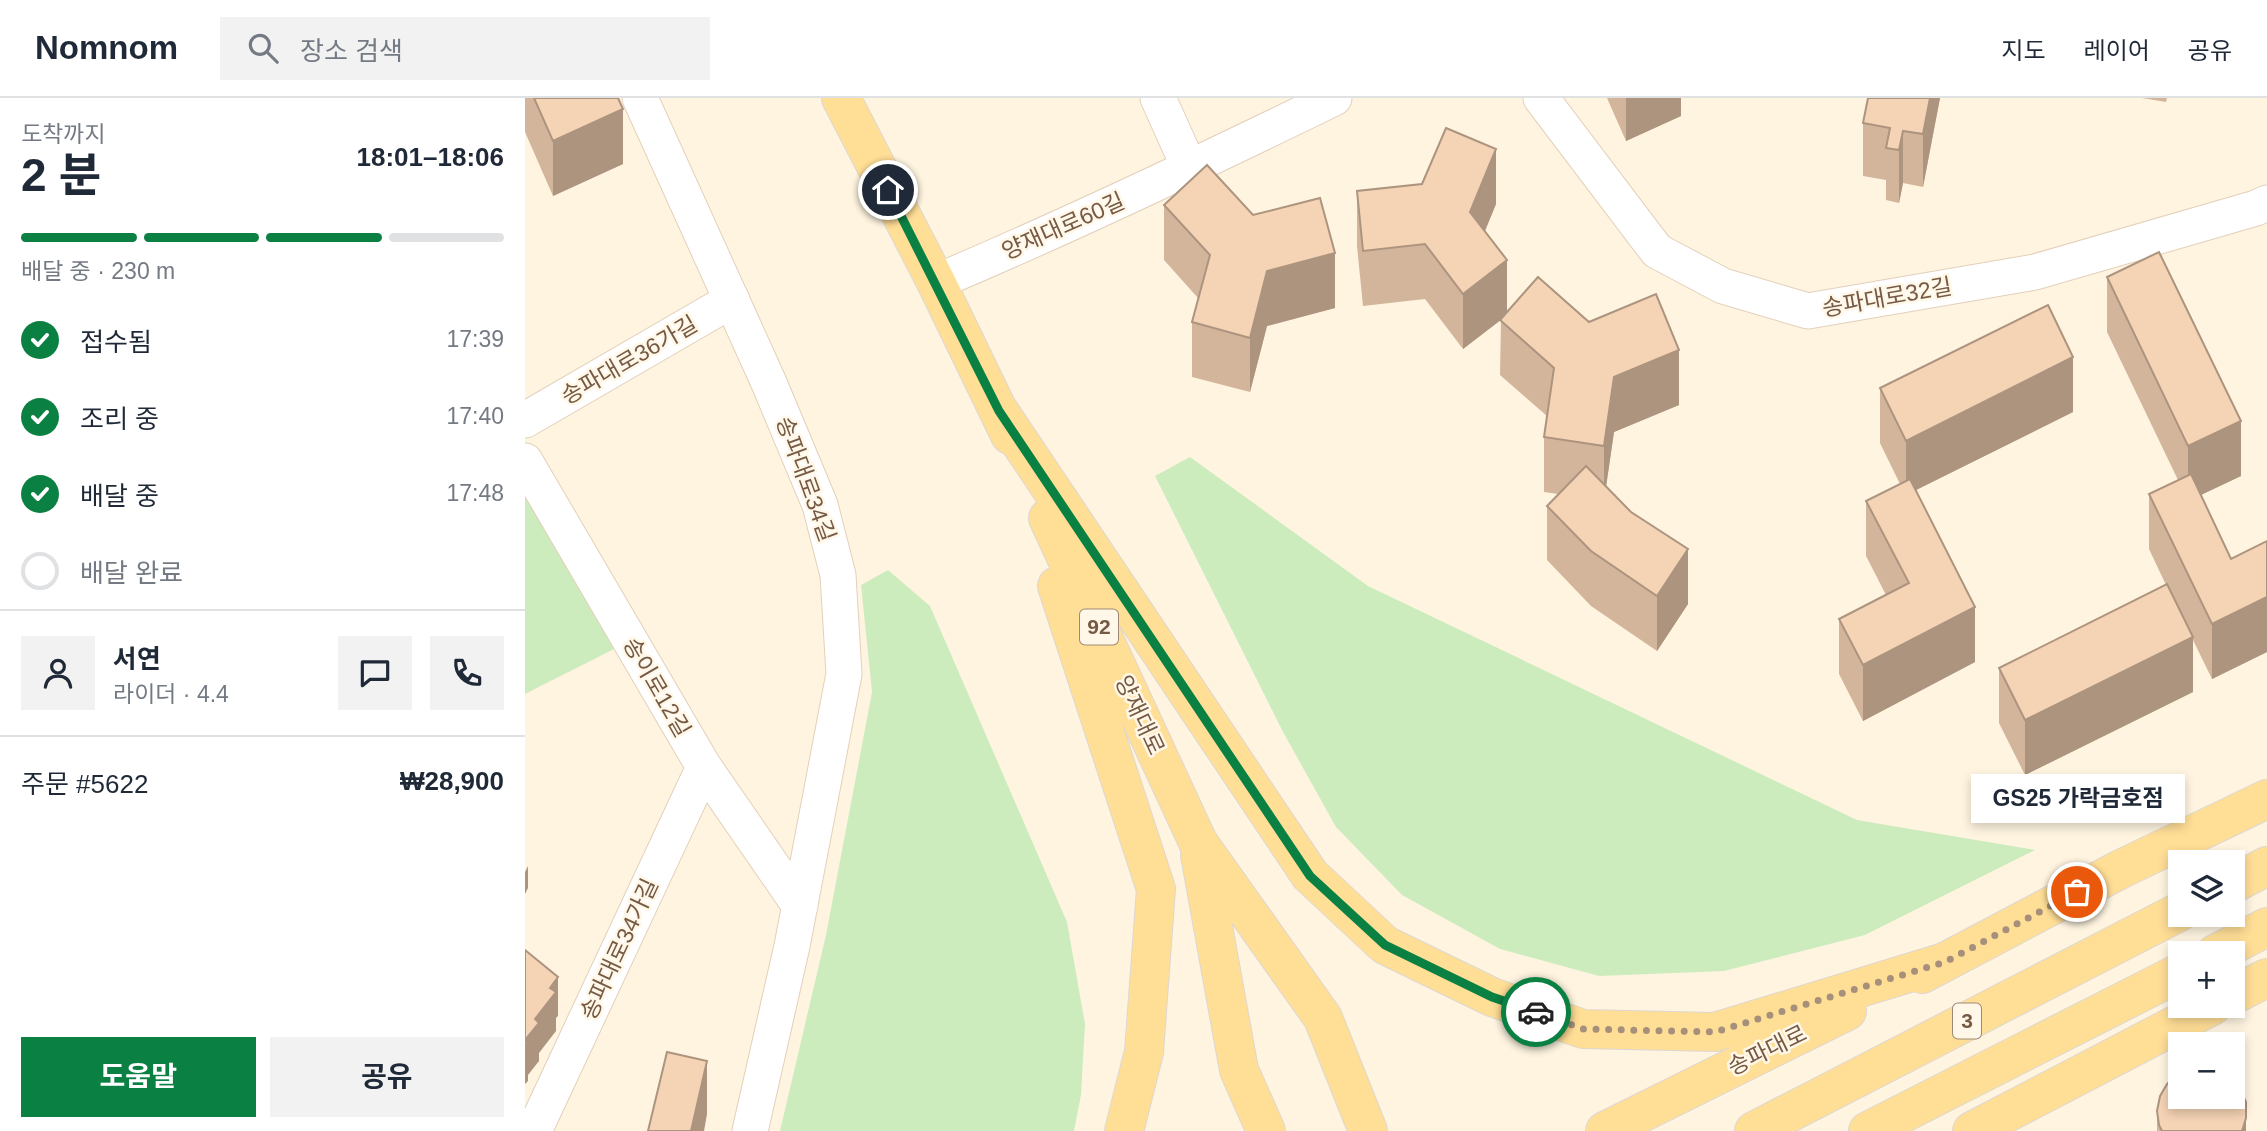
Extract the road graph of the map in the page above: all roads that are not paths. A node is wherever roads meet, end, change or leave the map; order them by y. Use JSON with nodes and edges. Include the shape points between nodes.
{"nodes":[{"id":1,"x":640,"y":98,"type":"edge"},
{"id":2,"x":841,"y":98,"type":"edge"},
{"id":3,"x":1158,"y":98,"type":"edge"},
{"id":4,"x":1334,"y":98,"type":"edge"},
{"id":5,"x":1541,"y":98,"type":"edge"},
{"id":6,"x":1190,"y":169,"type":"junction"},
{"id":7,"x":2267,"y":203,"type":"edge"},
{"id":8,"x":936,"y":282,"type":"junction"},
{"id":9,"x":732,"y":300,"type":"junction"},
{"id":10,"x":999,"y":411,"type":"junction"},
{"id":11,"x":525,"y":420,"type":"edge"},
{"id":12,"x":525,"y":461,"type":"edge"},
{"id":13,"x":704,"y":767,"type":"junction"},
{"id":14,"x":2267,"y":799,"type":"edge"},
{"id":15,"x":1198,"y":842,"type":"junction"},
{"id":16,"x":2267,"y":866,"type":"edge"},
{"id":17,"x":2245,"y":878,"type":"edge"},
{"id":18,"x":800,"y":906,"type":"junction"},
{"id":19,"x":2168,"y":918,"type":"edge"},
{"id":20,"x":2267,"y":927,"type":"edge"},
{"id":21,"x":2240,"y":941,"type":"edge"},
{"id":22,"x":1945,"y":962,"type":"junction"},
{"id":23,"x":2267,"y":978,"type":"edge"},
{"id":24,"x":2168,"y":979,"type":"edge"},
{"id":25,"x":2245,"y":989,"type":"edge"},
{"id":26,"x":2189,"y":1018,"type":"edge"},
{"id":27,"x":2027,"y":1102,"type":"junction"},
{"id":28,"x":534,"y":1131,"type":"edge"},
{"id":29,"x":750,"y":1131,"type":"edge"},
{"id":30,"x":1124,"y":1131,"type":"edge"},
{"id":31,"x":1266,"y":1131,"type":"edge"},
{"id":32,"x":1368,"y":1131,"type":"edge"},
{"id":33,"x":1605,"y":1131,"type":"edge"},
{"id":34,"x":1754,"y":1131,"type":"edge"},
{"id":35,"x":1868,"y":1131,"type":"edge"},
{"id":36,"x":1972,"y":1131,"type":"edge"},
{"id":37,"x":1992,"y":1131,"type":"edge"}],
"edges":[{"from":1,"to":9,"type":"street","name":"송파대로34길"},
{"from":2,"to":8,"type":"main road","name":"양재대로","number":"92"},
{"from":3,"to":6,"type":"street"},
{"from":4,"to":6,"type":"street","name":"양재대로60길"},
{"from":5,"to":7,"type":"street","name":"송파대로32길","via":[[1657,250],[1723,286],[1808,311],[2035,272]]},
{"from":6,"to":8,"type":"street","name":"양재대로60길"},
{"from":8,"to":10,"type":"main road","name":"양재대로","number":"92"},
{"from":9,"to":11,"type":"street","name":"송파대로36가길"},
{"from":9,"to":18,"type":"street","name":"송파대로34길","via":[[820,505],[838,575],[844,674]]},
{"from":10,"to":15,"type":"main road","name":"양재대로","number":"92"},
{"from":10,"to":22,"type":"main road","via":[[1310,876],[1385,945],[1492,997],[1583,1029],[1715,1032]]},
{"from":10,"to":30,"type":"main road","via":[[1156,889],[1144,1052]]},
{"from":12,"to":13,"type":"street","name":"송이로12길"},
{"from":13,"to":18,"type":"street","name":"송이로12길"},
{"from":13,"to":28,"type":"street","name":"송파대로34가길"},
{"from":14,"to":22,"type":"main road","name":"송파대로"},
{"from":15,"to":31,"type":"main road","name":"양재대로","number":"92","via":[[1239,1070]]},
{"from":15,"to":32,"type":"main road","name":"양재대로","number":"92","via":[[1323,1018]]},
{"from":16,"to":17,"type":"main road"},
{"from":18,"to":29,"type":"street","name":"송파대로34길"},
{"from":19,"to":34,"type":"main road","number":"3"},
{"from":20,"to":21,"type":"main road"},
{"from":22,"to":33,"type":"main road","name":"송파대로"},
{"from":23,"to":25,"type":"main road"},
{"from":24,"to":35,"type":"main road","number":"3"},
{"from":26,"to":27,"type":"main road"},
{"from":27,"to":36,"type":"main road"},
{"from":27,"to":37,"type":"main road"}]}
